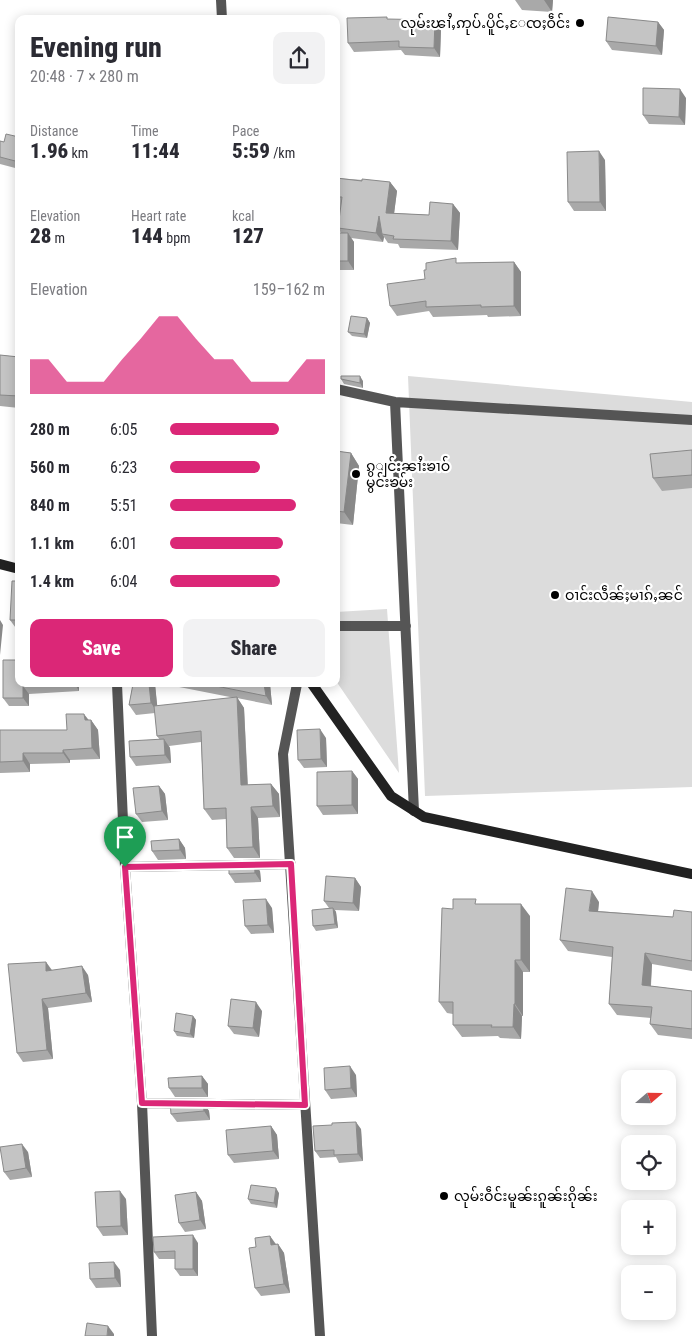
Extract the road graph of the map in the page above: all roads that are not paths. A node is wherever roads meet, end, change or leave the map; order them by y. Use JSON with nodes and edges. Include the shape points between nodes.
{"nodes":[{"id":1,"x":220,"y":0,"type":"edge"},
{"id":2,"x":222,"y":15,"type":"edge"},
{"id":3,"x":340,"y":390,"type":"edge"},
{"id":4,"x":395,"y":402,"type":"junction"},
{"id":5,"x":692,"y":417,"type":"edge"},
{"id":6,"x":0,"y":564,"type":"edge"},
{"id":7,"x":15,"y":568,"type":"edge"},
{"id":8,"x":340,"y":626,"type":"edge"},
{"id":9,"x":406,"y":626,"type":"junction"},
{"id":10,"x":117,"y":687,"type":"edge"},
{"id":11,"x":296,"y":687,"type":"edge"},
{"id":12,"x":314,"y":687,"type":"edge"},
{"id":13,"x":414,"y":810,"type":"junction"},
{"id":14,"x":291,"y":864,"type":"junction"},
{"id":15,"x":125,"y":867,"type":"junction"},
{"id":16,"x":692,"y":874,"type":"edge"},
{"id":17,"x":142,"y":1103,"type":"junction"},
{"id":18,"x":305,"y":1105,"type":"junction"},
{"id":19,"x":152,"y":1336,"type":"edge"},
{"id":20,"x":320,"y":1336,"type":"edge"}],
"edges":[{"from":1,"to":2,"type":"street"},
{"from":3,"to":4,"type":"street"},
{"from":4,"to":5,"type":"street"},
{"from":4,"to":9,"type":"street"},
{"from":6,"to":7,"type":"main road"},
{"from":8,"to":9,"type":"street"},
{"from":9,"to":13,"type":"street"},
{"from":10,"to":15,"type":"street"},
{"from":11,"to":14,"type":"street","via":[[283,754]]},
{"from":12,"to":13,"type":"main road","via":[[391,796]]},
{"from":13,"to":16,"type":"main road","via":[[424,816]]},
{"from":14,"to":15,"type":"street"},
{"from":14,"to":18,"type":"street"},
{"from":15,"to":17,"type":"street"},
{"from":17,"to":18,"type":"street"},
{"from":17,"to":19,"type":"street"},
{"from":18,"to":20,"type":"street"}]}
